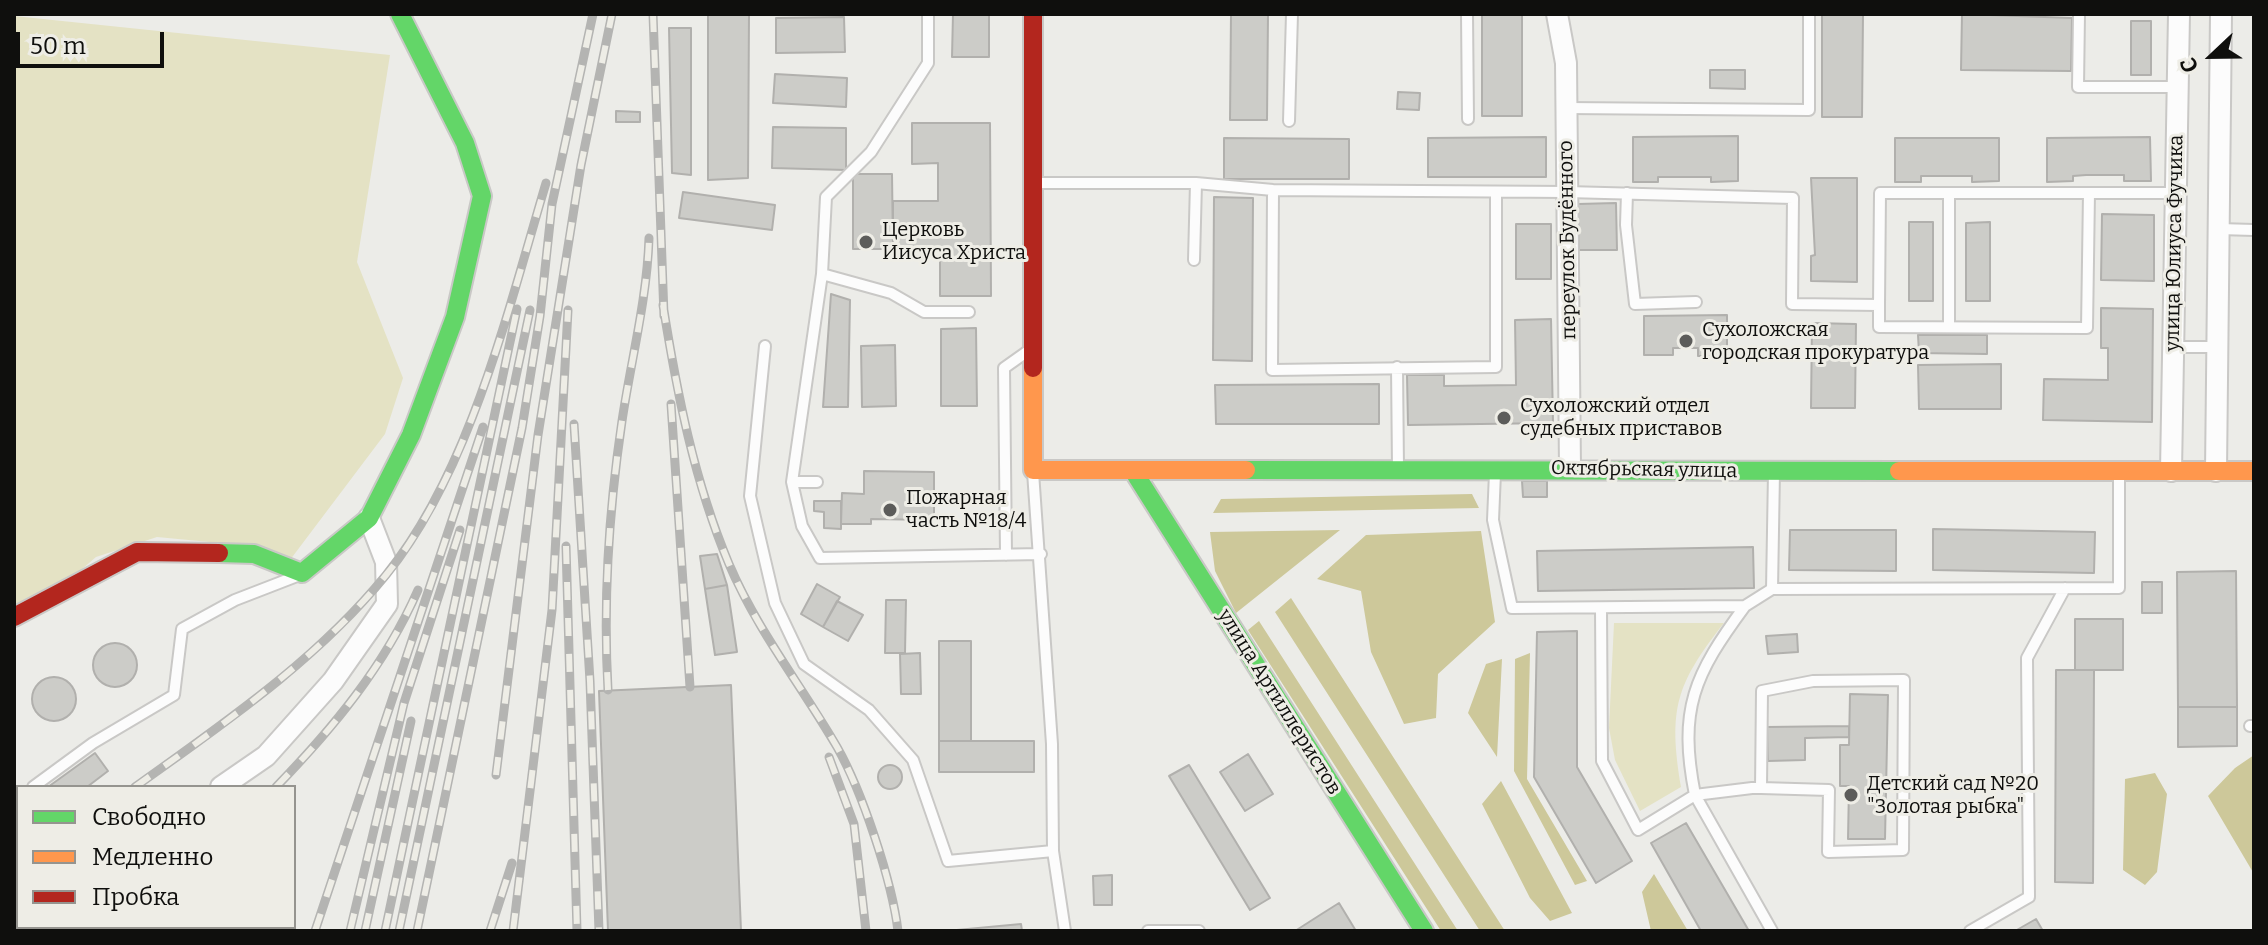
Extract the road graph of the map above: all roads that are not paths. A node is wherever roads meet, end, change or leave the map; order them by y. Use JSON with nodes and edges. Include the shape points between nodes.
{"nodes":[{"id":1,"x":400,"y":14,"type":"edge"},
{"id":2,"x":928,"y":14,"type":"edge"},
{"id":3,"x":1033,"y":14,"type":"edge"},
{"id":4,"x":1292,"y":14,"type":"edge"},
{"id":5,"x":1467,"y":14,"type":"edge"},
{"id":6,"x":1557,"y":14,"type":"edge"},
{"id":7,"x":1809,"y":14,"type":"edge"},
{"id":8,"x":2079,"y":14,"type":"edge"},
{"id":9,"x":2179,"y":14,"type":"edge"},
{"id":10,"x":2221,"y":14,"type":"edge"},
{"id":11,"x":2178,"y":87,"type":"junction"},
{"id":12,"x":1566,"y":108,"type":"junction"},
{"id":13,"x":1468,"y":119,"type":"dead end"},
{"id":14,"x":1289,"y":121,"type":"dead end"},
{"id":15,"x":1032,"y":183,"type":"junction"},
{"id":16,"x":1196,"y":183,"type":"junction"},
{"id":17,"x":1273,"y":190,"type":"junction"},
{"id":18,"x":1496,"y":192,"type":"junction"},
{"id":19,"x":1567,"y":192,"type":"junction"},
{"id":20,"x":1627,"y":193,"type":"junction"},
{"id":21,"x":2089,"y":193,"type":"junction"},
{"id":22,"x":2176,"y":193,"type":"junction"},
{"id":23,"x":1949,"y":194,"type":"junction"},
{"id":24,"x":2219,"y":229,"type":"junction"},
{"id":25,"x":2254,"y":230,"type":"edge"},
{"id":26,"x":1194,"y":260,"type":"dead end"},
{"id":27,"x":822,"y":274,"type":"junction"},
{"id":28,"x":1696,"y":302,"type":"dead end"},
{"id":29,"x":1879,"y":305,"type":"junction"},
{"id":30,"x":969,"y":312,"type":"dead end"},
{"id":31,"x":1949,"y":327,"type":"junction"},
{"id":32,"x":765,"y":346,"type":"dead end"},
{"id":33,"x":1033,"y":347,"type":"junction"},
{"id":34,"x":2173,"y":347,"type":"junction"},
{"id":35,"x":2218,"y":347,"type":"junction"},
{"id":36,"x":1397,"y":367,"type":"junction"},
{"id":37,"x":1570,"y":468,"type":"junction"},
{"id":38,"x":1495,"y":469,"type":"junction"},
{"id":39,"x":1033,"y":470,"type":"junction"},
{"id":40,"x":1398,"y":470,"type":"junction"},
{"id":41,"x":2119,"y":471,"type":"junction"},
{"id":42,"x":2171,"y":471,"type":"junction"},
{"id":43,"x":2216,"y":471,"type":"junction"},
{"id":44,"x":2254,"y":471,"type":"edge"},
{"id":45,"x":1134,"y":472,"type":"junction"},
{"id":46,"x":1774,"y":472,"type":"junction"},
{"id":47,"x":792,"y":482,"type":"junction"},
{"id":48,"x":817,"y":482,"type":"dead end"},
{"id":49,"x":369,"y":518,"type":"junction"},
{"id":50,"x":1041,"y":554,"type":"junction"},
{"id":51,"x":1006,"y":555,"type":"junction"},
{"id":52,"x":302,"y":573,"type":"junction"},
{"id":53,"x":2065,"y":588,"type":"junction"},
{"id":54,"x":1772,"y":589,"type":"junction"},
{"id":55,"x":1745,"y":606,"type":"junction"},
{"id":56,"x":1601,"y":609,"type":"junction"},
{"id":57,"x":14,"y":617,"type":"edge"},
{"id":58,"x":36,"y":785,"type":"edge"},
{"id":59,"x":224,"y":785,"type":"edge"},
{"id":60,"x":1761,"y":788,"type":"junction"},
{"id":61,"x":1695,"y":795,"type":"junction"},
{"id":62,"x":1053,"y":851,"type":"junction"},
{"id":63,"x":1065,"y":931,"type":"edge"},
{"id":64,"x":1148,"y":931,"type":"edge"},
{"id":65,"x":1199,"y":931,"type":"edge"},
{"id":66,"x":1424,"y":931,"type":"edge"},
{"id":67,"x":1772,"y":931,"type":"edge"},
{"id":68,"x":1970,"y":931,"type":"edge"}],
"edges":[{"from":1,"to":49,"type":"street","via":[[465,143],[482,196],[455,317],[411,435]]},
{"from":2,"to":27,"type":"lane","via":[[928,63],[871,152],[826,197]]},
{"from":3,"to":15,"type":"street"},
{"from":4,"to":14,"type":"lane"},
{"from":5,"to":13,"type":"lane"},
{"from":6,"to":12,"type":"street","name":"переулок Будённого","via":[[1566,63]]},
{"from":7,"to":12,"type":"lane","via":[[1809,110]]},
{"from":8,"to":11,"type":"lane","via":[[2078,87]]},
{"from":9,"to":11,"type":"street","name":"улица Юлиуса Фучика"},
{"from":10,"to":24,"type":"street"},
{"from":11,"to":22,"type":"street","name":"улица Юлиуса Фучика"},
{"from":12,"to":19,"type":"street","name":"переулок Будённого"},
{"from":15,"to":16,"type":"lane"},
{"from":15,"to":33,"type":"street"},
{"from":16,"to":17,"type":"lane"},
{"from":16,"to":26,"type":"lane"},
{"from":17,"to":18,"type":"lane"},
{"from":17,"to":36,"type":"lane","via":[[1272,370]]},
{"from":18,"to":19,"type":"lane"},
{"from":18,"to":36,"type":"lane","via":[[1496,367]]},
{"from":19,"to":20,"type":"lane"},
{"from":19,"to":37,"type":"street","name":"переулок Будённого"},
{"from":20,"to":28,"type":"lane","via":[[1635,304]]},
{"from":20,"to":29,"type":"lane","via":[[1793,198],[1792,304]]},
{"from":21,"to":22,"type":"lane"},
{"from":21,"to":23,"type":"lane"},
{"from":21,"to":31,"type":"lane","via":[[2087,328]]},
{"from":22,"to":34,"type":"street","name":"улица Юлиуса Фучика"},
{"from":23,"to":29,"type":"lane","via":[[1880,193]]},
{"from":23,"to":31,"type":"lane"},
{"from":24,"to":25,"type":"lane"},
{"from":24,"to":35,"type":"street"},
{"from":27,"to":30,"type":"lane","via":[[891,293],[924,312]]},
{"from":27,"to":47,"type":"lane"},
{"from":29,"to":31,"type":"lane","via":[[1879,327]]},
{"from":32,"to":62,"type":"lane","via":[[750,496],[775,603],[804,664],[869,710],[913,760],[948,861]]},
{"from":33,"to":39,"type":"street"},
{"from":33,"to":51,"type":"lane","via":[[1004,368]]},
{"from":34,"to":35,"type":"lane"},
{"from":34,"to":42,"type":"street","name":"улица Юлиуса Фучика"},
{"from":35,"to":43,"type":"street"},
{"from":36,"to":40,"type":"lane"},
{"from":37,"to":38,"type":"street","name":"Октябрьская улица"},
{"from":37,"to":46,"type":"street","name":"Октябрьская улица"},
{"from":38,"to":40,"type":"street","name":"Октябрьская улица"},
{"from":38,"to":56,"type":"lane","via":[[1493,520],[1512,608]]},
{"from":39,"to":45,"type":"street","name":"Октябрьская улица"},
{"from":39,"to":50,"type":"lane"},
{"from":40,"to":45,"type":"street","name":"Октябрьская улица"},
{"from":41,"to":42,"type":"street","name":"Октябрьская улица"},
{"from":41,"to":46,"type":"street","name":"Октябрьская улица"},
{"from":41,"to":53,"type":"lane","via":[[2119,588]]},
{"from":42,"to":43,"type":"street","name":"Октябрьская улица"},
{"from":43,"to":44,"type":"street","name":"Октябрьская улица"},
{"from":45,"to":66,"type":"street","name":"улица Артиллеристов"},
{"from":46,"to":54,"type":"lane"},
{"from":47,"to":48,"type":"lane"},
{"from":47,"to":51,"type":"lane","via":[[802,526],[820,558]]},
{"from":49,"to":52,"type":"street"},
{"from":49,"to":59,"type":"street","via":[[386,562],[387,604],[333,681],[266,756]]},
{"from":50,"to":51,"type":"lane"},
{"from":50,"to":62,"type":"lane"},
{"from":52,"to":57,"type":"street","via":[[254,554],[137,552]]},
{"from":52,"to":58,"type":"lane","via":[[182,629],[174,695]]},
{"from":53,"to":54,"type":"lane"},
{"from":53,"to":68,"type":"lane","via":[[2027,658],[2029,897]]},
{"from":54,"to":55,"type":"lane"},
{"from":55,"to":56,"type":"lane"},
{"from":55,"to":61,"type":"lane","via":[[1708,656],[1691,703],[1687,755]]},
{"from":56,"to":61,"type":"lane","via":[[1602,761],[1638,830]]},
{"from":60,"to":60,"type":"lane","via":[[1762,691],[1813,681],[1904,680],[1903,850],[1828,852],[1829,790]]},
{"from":60,"to":61,"type":"lane"},
{"from":61,"to":67,"type":"lane"},
{"from":62,"to":63,"type":"lane"},
{"from":64,"to":65,"type":"lane"}]}
